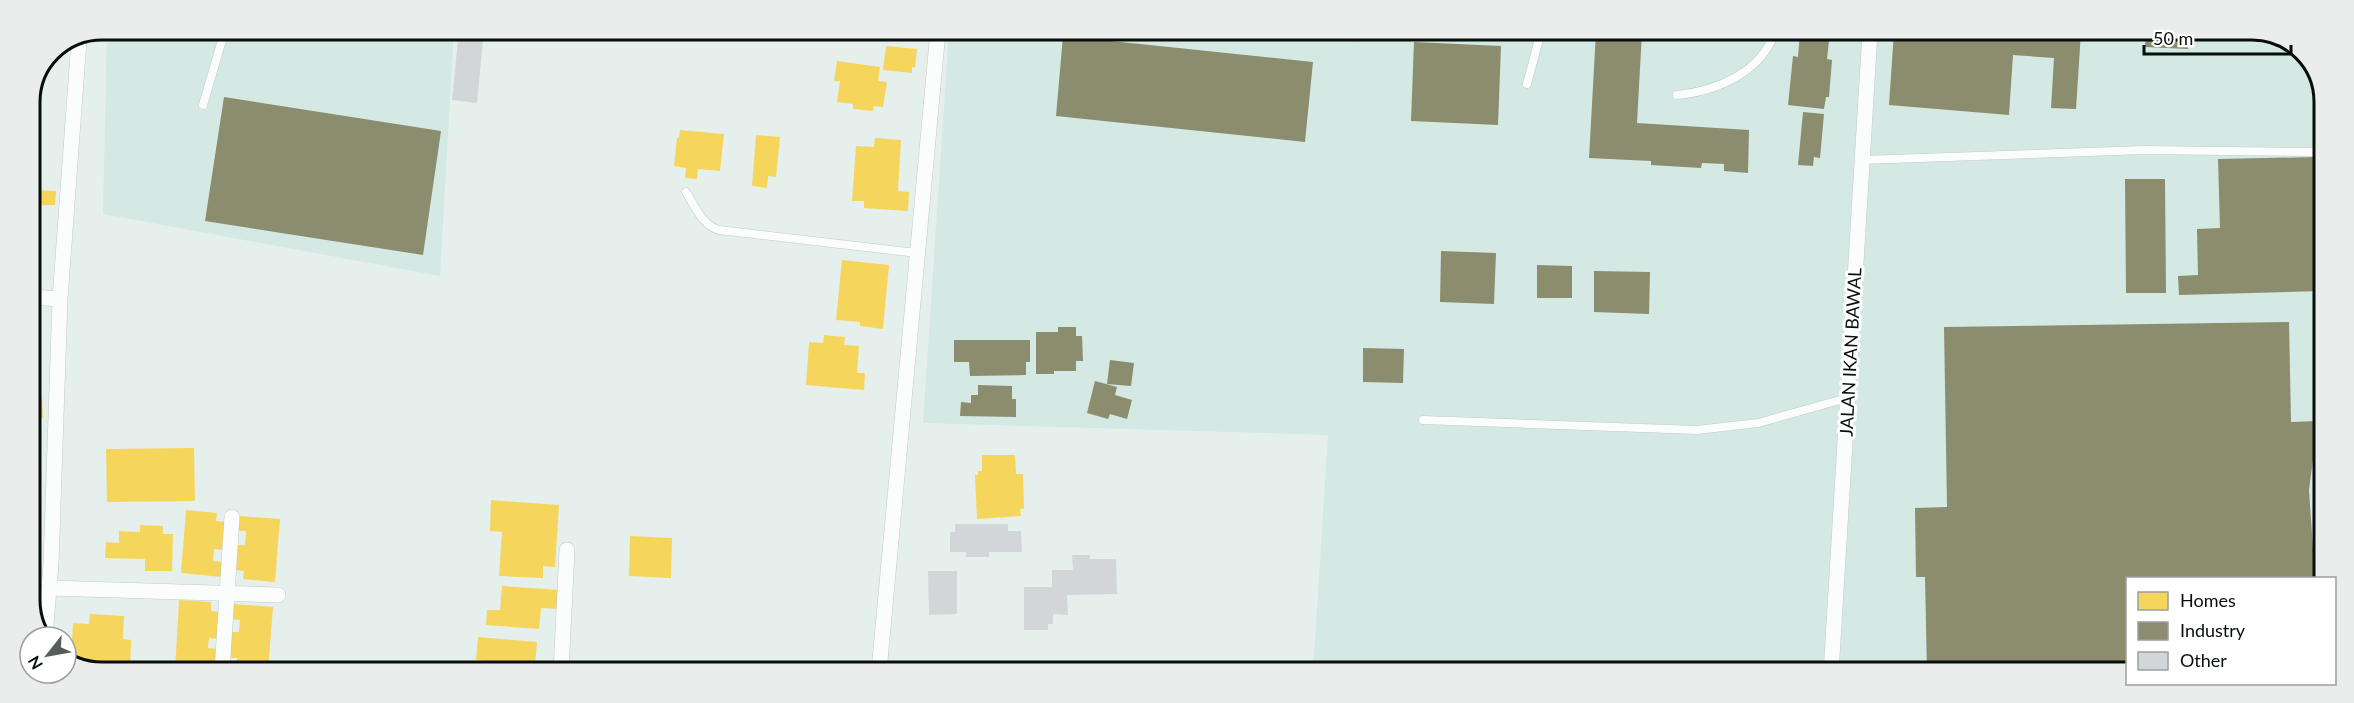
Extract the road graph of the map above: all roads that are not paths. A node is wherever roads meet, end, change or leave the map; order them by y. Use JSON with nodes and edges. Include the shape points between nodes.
{"nodes":[{"id":1,"x":222,"y":40,"type":"edge"},
{"id":2,"x":937,"y":40,"type":"edge"},
{"id":3,"x":1539,"y":40,"type":"edge"},
{"id":4,"x":1772,"y":40,"type":"edge"},
{"id":5,"x":1870,"y":40,"type":"edge"},
{"id":6,"x":79,"y":45,"type":"edge"},
{"id":7,"x":1527,"y":84,"type":"dead end"},
{"id":8,"x":1677,"y":95,"type":"dead end"},
{"id":9,"x":203,"y":105,"type":"dead end"},
{"id":10,"x":2313,"y":152,"type":"edge"},
{"id":11,"x":1862,"y":160,"type":"junction"},
{"id":12,"x":686,"y":192,"type":"dead end"},
{"id":13,"x":917,"y":253,"type":"junction"},
{"id":14,"x":40,"y":298,"type":"edge"},
{"id":15,"x":60,"y":299,"type":"junction"},
{"id":16,"x":1847,"y":398,"type":"junction"},
{"id":17,"x":1423,"y":420,"type":"dead end"},
{"id":18,"x":232,"y":517,"type":"dead end"},
{"id":19,"x":567,"y":550,"type":"dead end"},
{"id":20,"x":49,"y":588,"type":"junction"},
{"id":21,"x":226,"y":594,"type":"junction"},
{"id":22,"x":278,"y":595,"type":"dead end"},
{"id":23,"x":46,"y":624,"type":"edge"},
{"id":24,"x":222,"y":663,"type":"edge"},
{"id":25,"x":561,"y":663,"type":"edge"},
{"id":26,"x":880,"y":663,"type":"edge"},
{"id":27,"x":1832,"y":663,"type":"edge"}],
"edges":[{"from":1,"to":9,"type":"lane"},
{"from":2,"to":13,"type":"street"},
{"from":3,"to":7,"type":"lane"},
{"from":4,"to":8,"type":"lane","via":[[1757,63],[1737,76],[1695,94]]},
{"from":5,"to":11,"type":"street","name":"JALAN IKAN BAWAL"},
{"from":6,"to":15,"type":"street"},
{"from":10,"to":11,"type":"lane","via":[[2143,150]]},
{"from":11,"to":16,"type":"street","name":"JALAN IKAN BAWAL"},
{"from":12,"to":13,"type":"lane","via":[[702,218],[719,231]]},
{"from":13,"to":26,"type":"street"},
{"from":14,"to":15,"type":"street"},
{"from":15,"to":20,"type":"street"},
{"from":16,"to":17,"type":"lane","via":[[1758,423],[1697,430]]},
{"from":16,"to":27,"type":"street","name":"JALAN IKAN BAWAL"},
{"from":18,"to":21,"type":"street"},
{"from":19,"to":25,"type":"street"},
{"from":20,"to":21,"type":"street"},
{"from":20,"to":23,"type":"street"},
{"from":21,"to":22,"type":"street"},
{"from":21,"to":24,"type":"street"}]}
